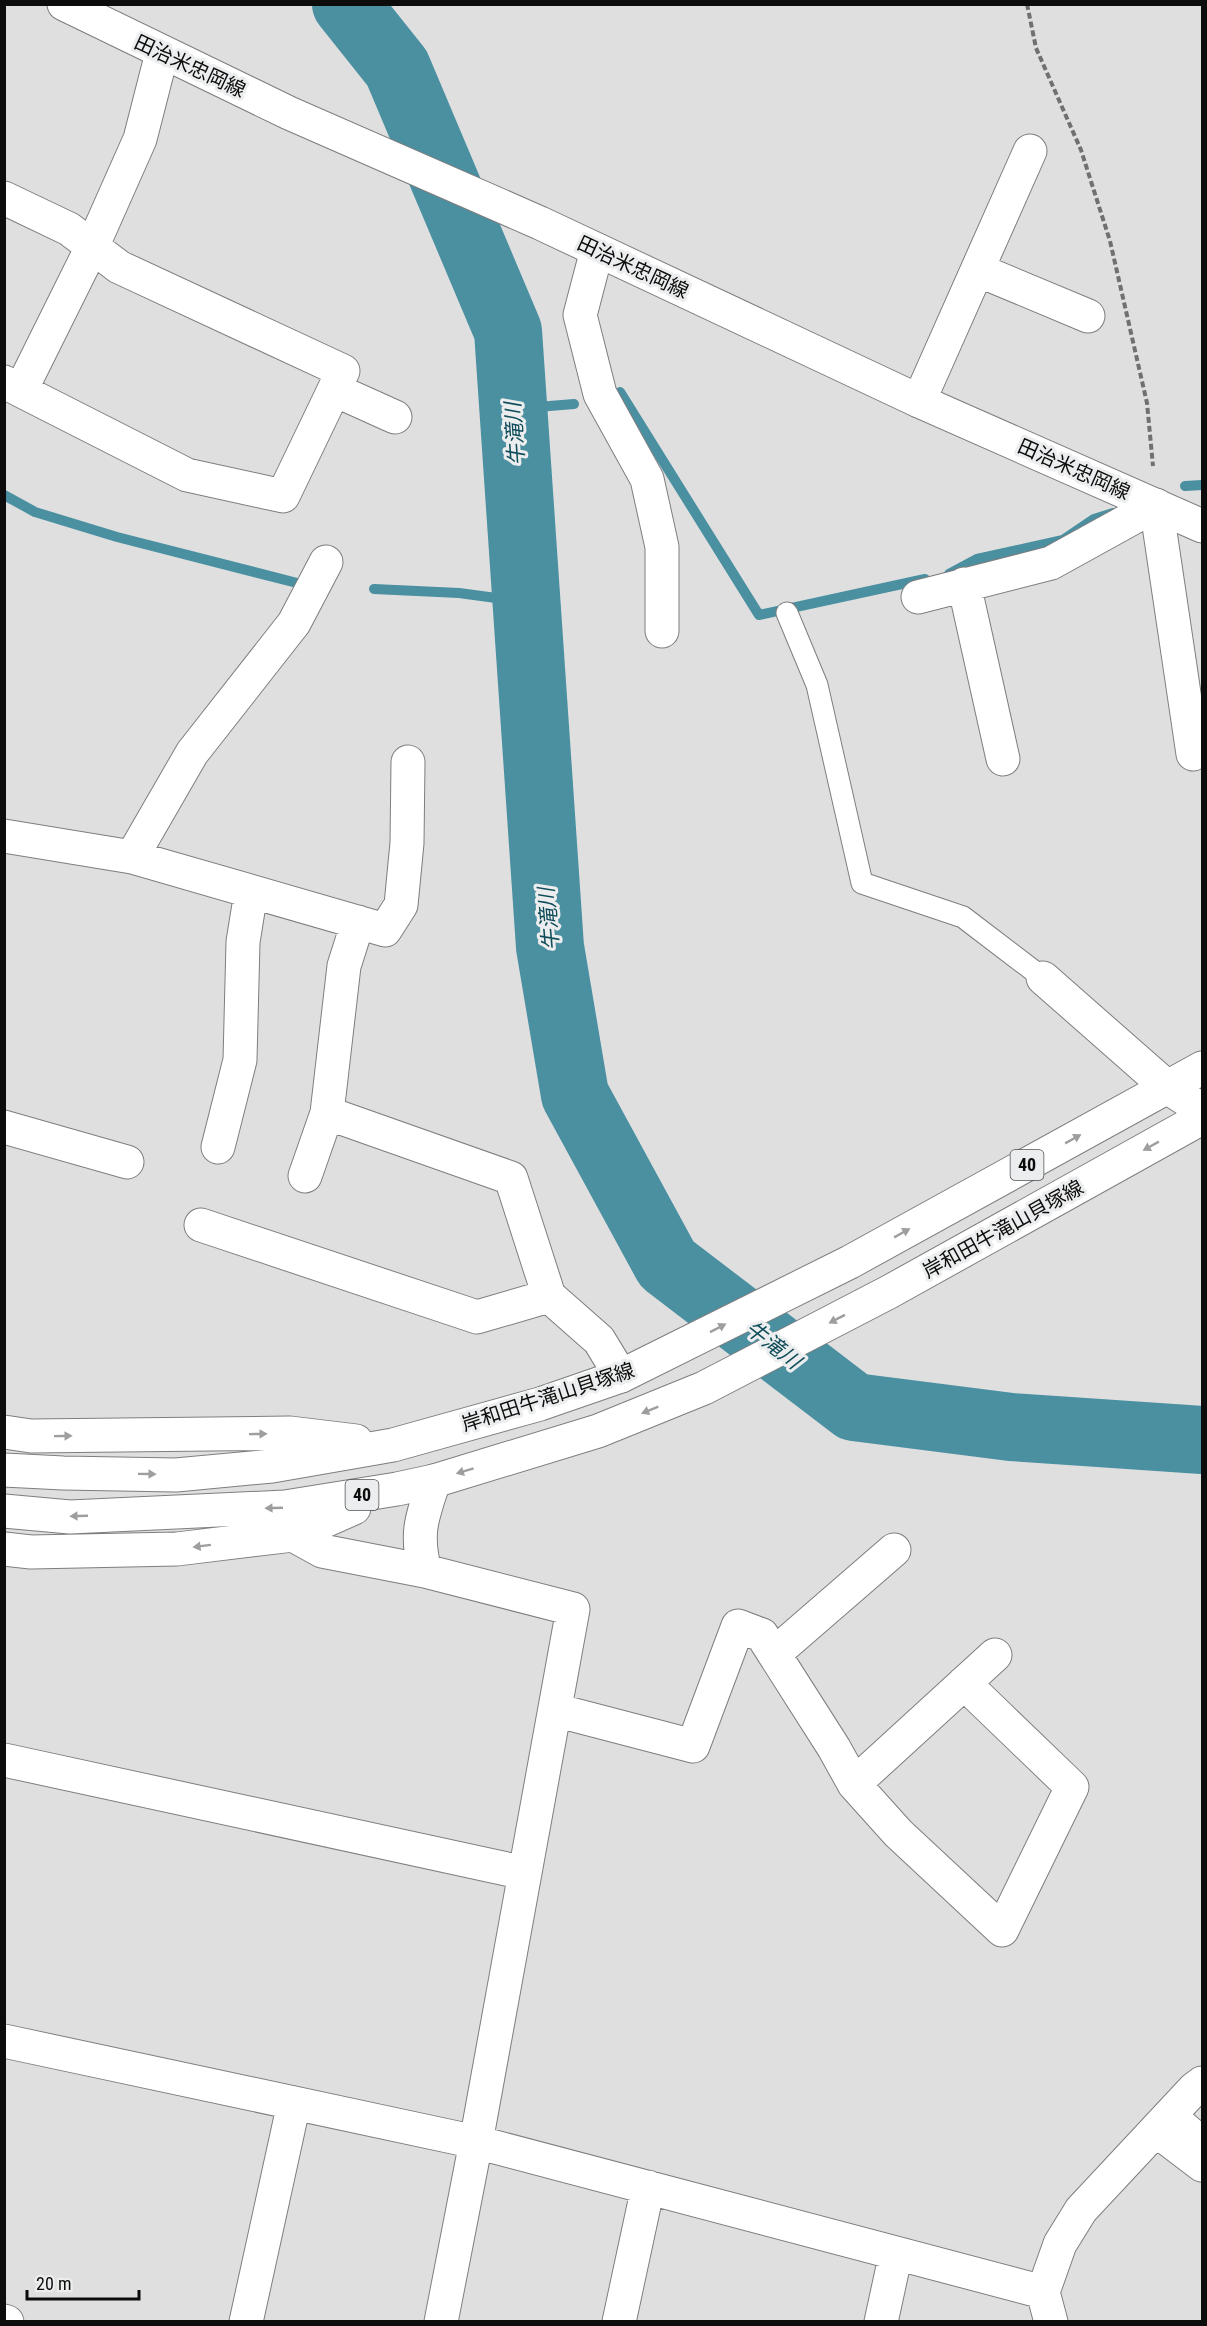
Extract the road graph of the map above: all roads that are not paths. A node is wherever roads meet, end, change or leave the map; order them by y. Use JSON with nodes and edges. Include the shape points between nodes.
{"nodes":[{"id":1,"x":64,"y":4,"type":"edge"},
{"id":2,"x":162,"y":53,"type":"junction"},
{"id":3,"x":1030,"y":151,"type":"dead end"},
{"id":4,"x":4,"y":198,"type":"edge"},
{"id":5,"x":93,"y":245,"type":"junction"},
{"id":6,"x":597,"y":250,"type":"junction"},
{"id":7,"x":978,"y":270,"type":"junction"},
{"id":8,"x":1088,"y":316,"type":"dead end"},
{"id":9,"x":13,"y":386,"type":"edge"},
{"id":10,"x":335,"y":390,"type":"junction"},
{"id":11,"x":919,"y":400,"type":"junction"},
{"id":12,"x":395,"y":417,"type":"dead end"},
{"id":13,"x":1156,"y":505,"type":"junction"},
{"id":14,"x":1203,"y":526,"type":"edge"},
{"id":15,"x":326,"y":562,"type":"dead end"},
{"id":16,"x":964,"y":584,"type":"junction"},
{"id":17,"x":918,"y":597,"type":"dead end"},
{"id":18,"x":787,"y":613,"type":"dead end"},
{"id":19,"x":662,"y":631,"type":"dead end"},
{"id":20,"x":1193,"y":754,"type":"dead end"},
{"id":21,"x":1003,"y":759,"type":"dead end"},
{"id":22,"x":408,"y":762,"type":"dead end"},
{"id":23,"x":4,"y":836,"type":"edge"},
{"id":24,"x":132,"y":857,"type":"junction"},
{"id":25,"x":251,"y":892,"type":"junction"},
{"id":26,"x":358,"y":922,"type":"junction"},
{"id":27,"x":1043,"y":978,"type":"joint"},
{"id":28,"x":1203,"y":1068,"type":"edge"},
{"id":29,"x":1167,"y":1087,"type":"junction"},
{"id":30,"x":1203,"y":1110,"type":"edge"},
{"id":31,"x":327,"y":1113,"type":"junction"},
{"id":32,"x":1203,"y":1118,"type":"edge"},
{"id":33,"x":4,"y":1127,"type":"edge"},
{"id":34,"x":218,"y":1147,"type":"dead end"},
{"id":35,"x":127,"y":1162,"type":"dead end"},
{"id":36,"x":305,"y":1176,"type":"dead end"},
{"id":37,"x":201,"y":1225,"type":"dead end"},
{"id":38,"x":549,"y":1296,"type":"junction"},
{"id":39,"x":621,"y":1376,"type":"junction"},
{"id":40,"x":4,"y":1432,"type":"edge"},
{"id":41,"x":393,"y":1445,"type":"junction"},
{"id":42,"x":4,"y":1470,"type":"edge"},
{"id":43,"x":434,"y":1481,"type":"junction"},
{"id":44,"x":397,"y":1489,"type":"junction"},
{"id":45,"x":4,"y":1511,"type":"edge"},
{"id":46,"x":293,"y":1535,"type":"junction"},
{"id":47,"x":4,"y":1549,"type":"edge"},
{"id":48,"x":894,"y":1550,"type":"dead end"},
{"id":49,"x":425,"y":1571,"type":"junction"},
{"id":50,"x":774,"y":1654,"type":"junction"},
{"id":51,"x":995,"y":1655,"type":"dead end"},
{"id":52,"x":964,"y":1683,"type":"junction"},
{"id":53,"x":555,"y":1710,"type":"junction"},
{"id":54,"x":4,"y":1760,"type":"edge"},
{"id":55,"x":854,"y":1785,"type":"junction"},
{"id":56,"x":525,"y":1873,"type":"junction"},
{"id":57,"x":4,"y":2042,"type":"edge"},
{"id":58,"x":1203,"y":2083,"type":"edge"},
{"id":59,"x":294,"y":2103,"type":"junction"},
{"id":60,"x":1165,"y":2120,"type":"junction"},
{"id":61,"x":1203,"y":2136,"type":"edge"},
{"id":62,"x":476,"y":2142,"type":"junction"},
{"id":63,"x":1203,"y":2165,"type":"edge"},
{"id":64,"x":648,"y":2187,"type":"junction"},
{"id":65,"x":896,"y":2253,"type":"junction"},
{"id":66,"x":1047,"y":2307,"type":"edge"},
{"id":67,"x":246,"y":2322,"type":"edge"},
{"id":68,"x":441,"y":2322,"type":"edge"},
{"id":69,"x":619,"y":2322,"type":"edge"},
{"id":70,"x":881,"y":2322,"type":"edge"}],
"edges":[{"from":1,"to":2,"type":"street","name":"田治米忠岡線"},
{"from":2,"to":5,"type":"street","via":[[140,139]]},
{"from":2,"to":6,"type":"street","name":"田治米忠岡線"},
{"from":3,"to":7,"type":"street"},
{"from":4,"to":5,"type":"street"},
{"from":5,"to":9,"type":"street"},
{"from":5,"to":10,"type":"street","via":[[119,267],[343,371]]},
{"from":6,"to":11,"type":"street","name":"田治米忠岡線"},
{"from":6,"to":19,"type":"street","via":[[580,315],[600,394],[647,479],[662,547]]},
{"from":7,"to":8,"type":"street"},
{"from":7,"to":11,"type":"street"},
{"from":9,"to":10,"type":"street","via":[[187,476],[283,496]]},
{"from":10,"to":12,"type":"street"},
{"from":11,"to":13,"type":"street","name":"田治米忠岡線"},
{"from":13,"to":14,"type":"street","name":"田治米忠岡線"},
{"from":13,"to":16,"type":"street","via":[[1051,563]]},
{"from":13,"to":20,"type":"street"},
{"from":15,"to":24,"type":"street","via":[[294,623],[192,753]]},
{"from":16,"to":17,"type":"street"},
{"from":16,"to":21,"type":"street"},
{"from":18,"to":27,"type":"lane","via":[[817,686],[862,883],[963,917]]},
{"from":22,"to":26,"type":"street","via":[[408,843],[400,905],[385,930]]},
{"from":23,"to":24,"type":"street"},
{"from":24,"to":25,"type":"street"},
{"from":25,"to":26,"type":"street"},
{"from":25,"to":34,"type":"street","via":[[243,942],[240,1060]]},
{"from":26,"to":31,"type":"street","via":[[344,966]]},
{"from":27,"to":29,"type":"street"},
{"from":28,"to":29,"type":"street","name":"岸和田牛滝山貝塚線","number":"40"},
{"from":29,"to":30,"type":"street"},
{"from":39,"to":29,"type":"street","name":"岸和田牛滝山貝塚線","number":"40","one_way":true,"via":[[850,1262]]},
{"from":31,"to":36,"type":"street"},
{"from":31,"to":38,"type":"street","via":[[511,1178]]},
{"from":32,"to":43,"type":"street","name":"岸和田牛滝山貝塚線","number":"40","one_way":true,"via":[[889,1292],[704,1388],[598,1431]]},
{"from":33,"to":35,"type":"street"},
{"from":37,"to":38,"type":"street","via":[[477,1317]]},
{"from":38,"to":39,"type":"street","via":[[599,1341]]},
{"from":39,"to":41,"type":"street","name":"岸和田牛滝山貝塚線","number":"40","via":[[540,1404]]},
{"from":40,"to":41,"type":"street","one_way":true,"via":[[31,1436],[290,1433]]},
{"from":42,"to":41,"type":"street","name":"岸和田牛滝山貝塚線","number":"40","one_way":true,"via":[[176,1475],[272,1466]]},
{"from":43,"to":44,"type":"street","name":"岸和田牛滝山貝塚線","number":"40"},
{"from":43,"to":49,"type":"street","via":[[420,1526]]},
{"from":44,"to":45,"type":"street","name":"岸和田牛滝山貝塚線","number":"40","one_way":true,"via":[[285,1507],[70,1517]]},
{"from":44,"to":46,"type":"street"},
{"from":46,"to":47,"type":"street","one_way":true,"via":[[177,1549]]},
{"from":46,"to":49,"type":"street","via":[[322,1551]]},
{"from":48,"to":50,"type":"street"},
{"from":49,"to":53,"type":"street","via":[[573,1608]]},
{"from":50,"to":53,"type":"street","via":[[762,1635],[738,1626],[693,1746]]},
{"from":50,"to":55,"type":"street"},
{"from":51,"to":52,"type":"street"},
{"from":52,"to":55,"type":"street"},
{"from":52,"to":55,"type":"street","via":[[1072,1787],[1002,1930],[898,1833]]},
{"from":53,"to":56,"type":"street"},
{"from":54,"to":56,"type":"street"},
{"from":56,"to":62,"type":"street"},
{"from":57,"to":59,"type":"street"},
{"from":58,"to":60,"type":"street"},
{"from":59,"to":62,"type":"street"},
{"from":59,"to":67,"type":"street"},
{"from":60,"to":61,"type":"lane"},
{"from":60,"to":63,"type":"street"},
{"from":60,"to":66,"type":"street","via":[[1081,2210],[1060,2244]]},
{"from":62,"to":64,"type":"street"},
{"from":62,"to":68,"type":"street"},
{"from":64,"to":65,"type":"street"},
{"from":64,"to":69,"type":"street"},
{"from":65,"to":66,"type":"street"},
{"from":65,"to":70,"type":"street"}]}
